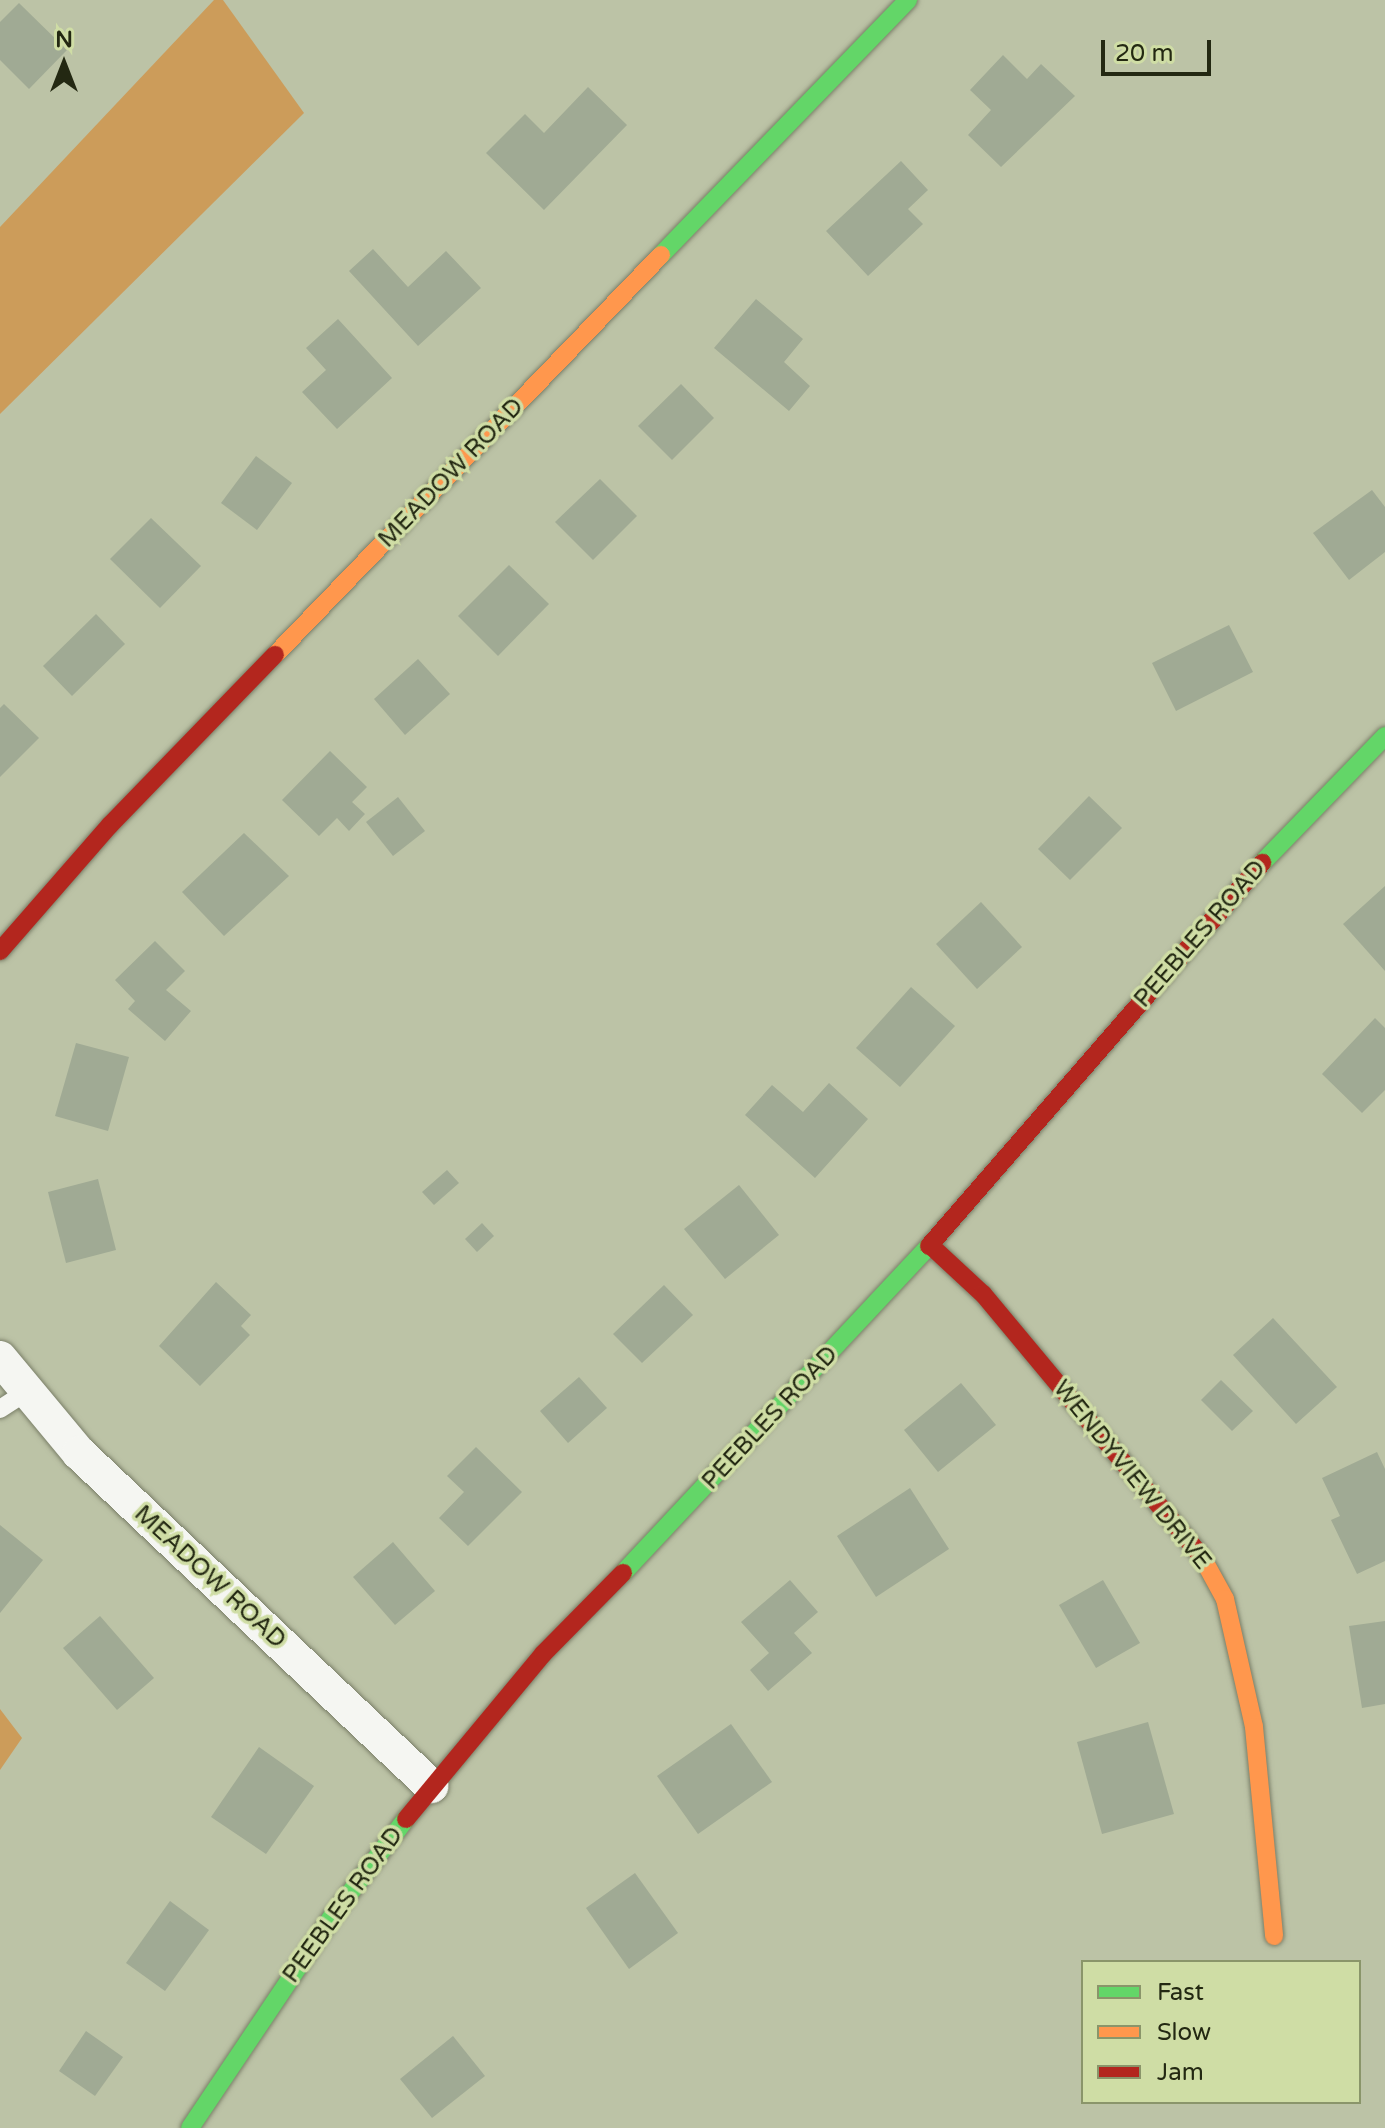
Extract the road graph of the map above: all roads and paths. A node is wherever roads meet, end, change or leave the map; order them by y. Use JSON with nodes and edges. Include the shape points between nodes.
{"nodes":[{"id":1,"x":908,"y":0,"type":"edge"},
{"id":2,"x":1385,"y":736,"type":"edge"},
{"id":3,"x":0,"y":951,"type":"edge"},
{"id":4,"x":930,"y":1245,"type":"junction"},
{"id":5,"x":0,"y":1358,"type":"edge"},
{"id":6,"x":13,"y":1401,"type":"edge"},
{"id":7,"x":431,"y":1786,"type":"junction"},
{"id":8,"x":1274,"y":1936,"type":"dead end"},
{"id":9,"x":190,"y":2128,"type":"edge"}],
"edges":[{"from":1,"to":3,"type":"street","name":"MEADOW ROAD","via":[[110,825]]},
{"from":2,"to":4,"type":"street","name":"PEEBLES ROAD","via":[[1251,874]]},
{"from":4,"to":7,"type":"street","name":"PEEBLES ROAD","via":[[736,1457],[543,1654]]},
{"from":4,"to":8,"type":"street","name":"WENDYVIEW DRIVE","via":[[983,1294],[1131,1468],[1207,1563],[1225,1599],[1254,1727]]},
{"from":5,"to":6,"type":"street","name":"MEADOW ROAD"},
{"from":6,"to":7,"type":"street","name":"MEADOW ROAD","via":[[79,1453]]},
{"from":7,"to":9,"type":"street","name":"PEEBLES ROAD","via":[[322,1931]]}]}
